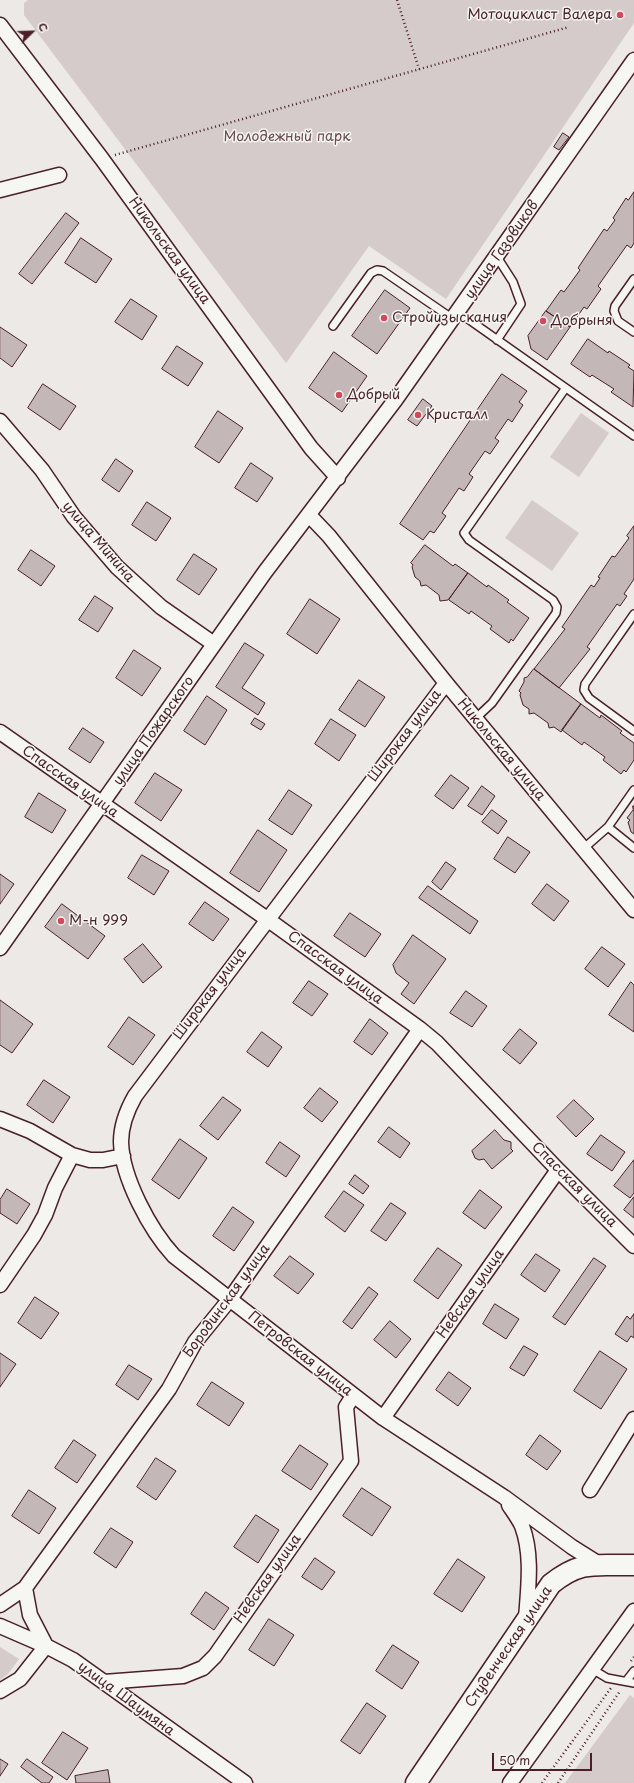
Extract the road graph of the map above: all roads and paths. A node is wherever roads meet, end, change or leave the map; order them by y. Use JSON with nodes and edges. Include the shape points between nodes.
{"nodes":[{"id":1,"x":397,"y":0,"type":"edge"},
{"id":2,"x":0,"y":25,"type":"edge"},
{"id":3,"x":568,"y":27,"type":"dead end"},
{"id":4,"x":634,"y":60,"type":"edge"},
{"id":5,"x":419,"y":69,"type":"junction"},
{"id":6,"x":115,"y":155,"type":"dead end"},
{"id":7,"x":59,"y":175,"type":"dead end"},
{"id":8,"x":0,"y":190,"type":"edge"},
{"id":9,"x":497,"y":257,"type":"junction"},
{"id":10,"x":634,"y":279,"type":"edge"},
{"id":11,"x":456,"y":316,"type":"junction"},
{"id":12,"x":333,"y":326,"type":"dead end"},
{"id":13,"x":634,"y":332,"type":"edge"},
{"id":14,"x":497,"y":340,"type":"junction"},
{"id":15,"x":565,"y":389,"type":"junction"},
{"id":16,"x":0,"y":421,"type":"edge"},
{"id":17,"x":634,"y":436,"type":"edge"},
{"id":18,"x":338,"y":478,"type":"junction"},
{"id":19,"x":309,"y":514,"type":"junction"},
{"id":20,"x":634,"y":614,"type":"edge"},
{"id":21,"x":214,"y":644,"type":"junction"},
{"id":22,"x":446,"y":683,"type":"junction"},
{"id":23,"x":475,"y":719,"type":"junction"},
{"id":24,"x":634,"y":731,"type":"edge"},
{"id":25,"x":0,"y":732,"type":"edge"},
{"id":26,"x":634,"y":790,"type":"edge"},
{"id":27,"x":103,"y":804,"type":"junction"},
{"id":28,"x":608,"y":827,"type":"junction"},
{"id":29,"x":634,"y":848,"type":"edge"},
{"id":30,"x":584,"y":849,"type":"junction"},
{"id":31,"x":634,"y":910,"type":"edge"},
{"id":32,"x":267,"y":919,"type":"junction"},
{"id":33,"x":0,"y":948,"type":"edge"},
{"id":34,"x":420,"y":1029,"type":"junction"},
{"id":35,"x":0,"y":1119,"type":"edge"},
{"id":36,"x":72,"y":1155,"type":"junction"},
{"id":37,"x":123,"y":1156,"type":"junction"},
{"id":38,"x":558,"y":1170,"type":"junction"},
{"id":39,"x":634,"y":1246,"type":"edge"},
{"id":40,"x":0,"y":1285,"type":"edge"},
{"id":41,"x":230,"y":1299,"type":"junction"},
{"id":42,"x":354,"y":1396,"type":"junction"},
{"id":43,"x":383,"y":1418,"type":"junction"},
{"id":44,"x":634,"y":1419,"type":"edge"},
{"id":45,"x":590,"y":1490,"type":"dead end"},
{"id":46,"x":504,"y":1497,"type":"junction"},
{"id":47,"x":600,"y":1564,"type":"junction"},
{"id":48,"x":634,"y":1566,"type":"edge"},
{"id":49,"x":25,"y":1588,"type":"junction"},
{"id":50,"x":0,"y":1605,"type":"edge"},
{"id":51,"x":634,"y":1611,"type":"edge"},
{"id":52,"x":526,"y":1622,"type":"junction"},
{"id":53,"x":0,"y":1626,"type":"edge"},
{"id":54,"x":46,"y":1646,"type":"junction"},
{"id":55,"x":634,"y":1657,"type":"edge"},
{"id":56,"x":592,"y":1669,"type":"junction"},
{"id":57,"x":634,"y":1670,"type":"edge"},
{"id":58,"x":618,"y":1679,"type":"junction"},
{"id":59,"x":104,"y":1682,"type":"junction"},
{"id":60,"x":630,"y":1682,"type":"edge"},
{"id":61,"x":0,"y":1691,"type":"edge"},
{"id":62,"x":246,"y":1783,"type":"edge"},
{"id":63,"x":416,"y":1783,"type":"edge"},
{"id":64,"x":510,"y":1783,"type":"edge"},
{"id":65,"x":542,"y":1783,"type":"edge"},
{"id":66,"x":558,"y":1783,"type":"edge"}],
"edges":[{"from":1,"to":5,"type":"path"},
{"from":2,"to":18,"type":"street","name":"Никольская улица","via":[[102,159],[311,448]]},
{"from":3,"to":5,"type":"path"},
{"from":4,"to":9,"type":"street","name":"улица Газовиков"},
{"from":5,"to":6,"type":"path"},
{"from":7,"to":8,"type":"street"},
{"from":9,"to":11,"type":"street","name":"улица Газовиков"},
{"from":9,"to":14,"type":"lane","via":[[513,282],[521,304]]},
{"from":10,"to":13,"type":"lane","via":[[614,311],[618,321]]},
{"from":11,"to":12,"type":"lane","via":[[383,271],[376,270],[371,273]]},
{"from":11,"to":14,"type":"lane"},
{"from":11,"to":18,"type":"street","name":"улица Газовиков"},
{"from":14,"to":15,"type":"lane"},
{"from":15,"to":17,"type":"lane"},
{"from":15,"to":23,"type":"lane","via":[[464,533],[469,540],[553,600],[556,607],[556,613],[492,703]]},
{"from":16,"to":21,"type":"street","name":"улица Минина","via":[[42,470],[74,517],[117,567],[161,607]]},
{"from":18,"to":19,"type":"street","name":"улица Газовиков"},
{"from":19,"to":21,"type":"street","name":"улица Пожарского"},
{"from":19,"to":22,"type":"street","name":"Никольская улица"},
{"from":20,"to":24,"type":"lane","via":[[585,684],[584,690],[589,698]]},
{"from":21,"to":27,"type":"street","name":"улица Пожарского"},
{"from":22,"to":23,"type":"street","name":"Никольская улица"},
{"from":22,"to":32,"type":"street","name":"Широкая улица"},
{"from":23,"to":30,"type":"street","name":"Никольская улица"},
{"from":25,"to":27,"type":"street","name":"Спасская улица"},
{"from":26,"to":28,"type":"lane"},
{"from":27,"to":32,"type":"street","name":"Спасская улица"},
{"from":27,"to":33,"type":"street","name":"улица Пожарского"},
{"from":28,"to":29,"type":"lane"},
{"from":28,"to":30,"type":"lane"},
{"from":30,"to":31,"type":"street","name":"Никольская улица"},
{"from":32,"to":34,"type":"street","name":"Спасская улица"},
{"from":32,"to":37,"type":"street","name":"Широкая улица","via":[[126,1110],[122,1125]]},
{"from":34,"to":38,"type":"street","name":"Спасская улица","via":[[442,1048]]},
{"from":34,"to":41,"type":"street","name":"Бородинская улица"},
{"from":35,"to":36,"type":"street","via":[[30,1131]]},
{"from":36,"to":37,"type":"street","via":[[90,1160]]},
{"from":36,"to":40,"type":"street","via":[[55,1188],[46,1215]]},
{"from":37,"to":41,"type":"street","name":"Петровская улица","via":[[144,1215],[163,1244],[174,1256]]},
{"from":38,"to":39,"type":"street","name":"Спасская улица"},
{"from":38,"to":43,"type":"street","name":"Невская улица"},
{"from":41,"to":42,"type":"street","name":"Петровская улица"},
{"from":41,"to":49,"type":"street","name":"Бородинская улица","via":[[195,1342],[169,1390]]},
{"from":42,"to":43,"type":"street","name":"Петровская улица"},
{"from":42,"to":59,"type":"street","name":"Невская улица","via":[[346,1407],[351,1461],[215,1656],[203,1668],[184,1676]]},
{"from":43,"to":46,"type":"street","name":"Петровская улица"},
{"from":44,"to":45,"type":"street"},
{"from":46,"to":47,"type":"street","name":"Петровская улица","via":[[572,1547]]},
{"from":46,"to":52,"type":"street","name":"Петровская улица","via":[[521,1525],[526,1542]]},
{"from":47,"to":48,"type":"street","name":"Студенческая улица"},
{"from":47,"to":52,"type":"street","name":"Студенческая улица","via":[[584,1565],[551,1584]]},
{"from":49,"to":50,"type":"street","name":"Бородинская улица"},
{"from":49,"to":54,"type":"street","via":[[30,1615]]},
{"from":51,"to":56,"type":"street"},
{"from":52,"to":63,"type":"street","name":"Студенческая улица"},
{"from":53,"to":54,"type":"street","name":"улица Шаумяна"},
{"from":54,"to":59,"type":"street","name":"улица Шаумяна","via":[[73,1660]]},
{"from":54,"to":61,"type":"street","via":[[20,1679]]},
{"from":55,"to":58,"type":"path"},
{"from":56,"to":58,"type":"lane","via":[[603,1676]]},
{"from":56,"to":64,"type":"street"},
{"from":57,"to":60,"type":"lane"},
{"from":58,"to":60,"type":"lane"},
{"from":58,"to":65,"type":"path"},
{"from":59,"to":62,"type":"street","name":"улица Шаумяна"},
{"from":60,"to":66,"type":"path"}]}
